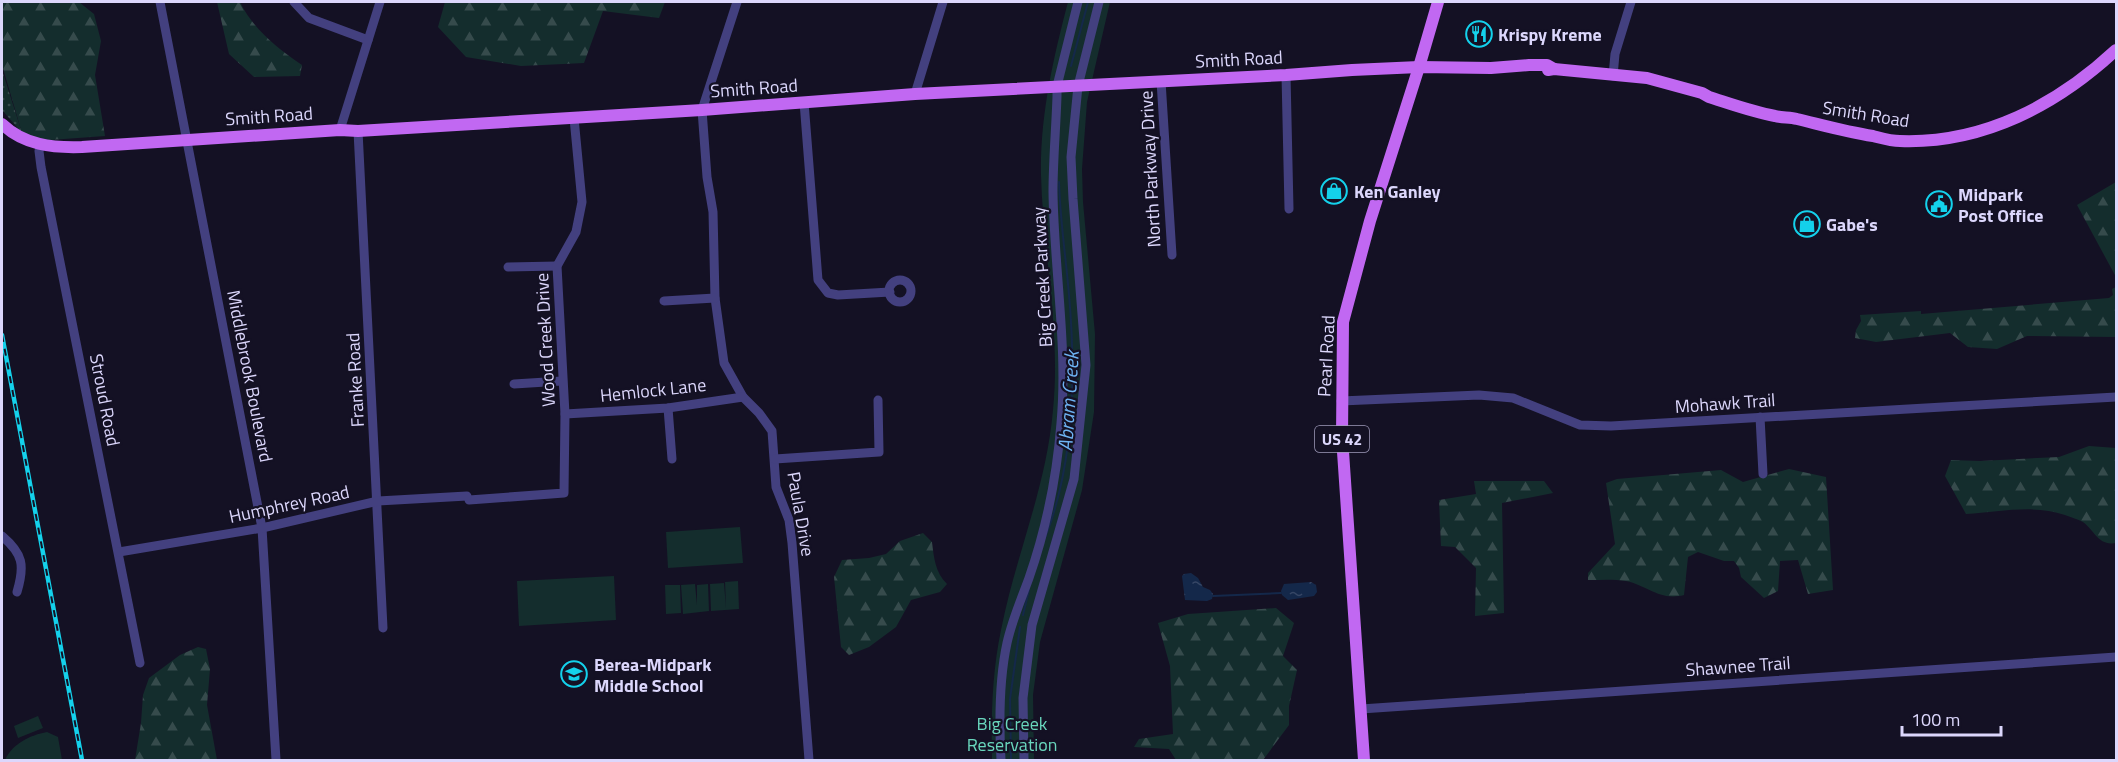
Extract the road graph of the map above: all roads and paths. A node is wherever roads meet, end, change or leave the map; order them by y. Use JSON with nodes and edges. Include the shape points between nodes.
{"nodes":[{"id":1,"x":160,"y":2,"type":"edge"},
{"id":2,"x":294,"y":2,"type":"edge"},
{"id":3,"x":380,"y":2,"type":"edge"},
{"id":4,"x":737,"y":2,"type":"edge"},
{"id":5,"x":943,"y":2,"type":"edge"},
{"id":6,"x":1078,"y":2,"type":"edge"},
{"id":7,"x":1099,"y":2,"type":"edge"},
{"id":8,"x":1438,"y":2,"type":"edge"},
{"id":9,"x":1630,"y":2,"type":"edge"},
{"id":10,"x":368,"y":40,"type":"junction"},
{"id":11,"x":2116,"y":50,"type":"edge"},
{"id":12,"x":2116,"y":59,"type":"edge"},
{"id":13,"x":1419,"y":67,"type":"junction"},
{"id":14,"x":1286,"y":75,"type":"junction"},
{"id":15,"x":1613,"y":76,"type":"junction"},
{"id":16,"x":1161,"y":81,"type":"junction"},
{"id":17,"x":1057,"y":86,"type":"junction"},
{"id":18,"x":1078,"y":86,"type":"junction"},
{"id":19,"x":915,"y":94,"type":"junction"},
{"id":20,"x":807,"y":102,"type":"junction"},
{"id":21,"x":2037,"y":109,"type":"junction"},
{"id":22,"x":702,"y":110,"type":"junction"},
{"id":23,"x":574,"y":118,"type":"junction"},
{"id":24,"x":2,"y":124,"type":"edge"},
{"id":25,"x":340,"y":130,"type":"junction"},
{"id":26,"x":358,"y":131,"type":"junction"},
{"id":27,"x":187,"y":140,"type":"junction"},
{"id":28,"x":41,"y":144,"type":"junction"},
{"id":29,"x":1290,"y":209,"type":"dead end"},
{"id":30,"x":1172,"y":255,"type":"dead end"},
{"id":31,"x":556,"y":266,"type":"junction"},
{"id":32,"x":508,"y":267,"type":"dead end"},
{"id":33,"x":890,"y":292,"type":"dead end"},
{"id":34,"x":715,"y":298,"type":"junction"},
{"id":35,"x":664,"y":301,"type":"dead end"},
{"id":36,"x":562,"y":381,"type":"junction"},
{"id":37,"x":514,"y":384,"type":"dead end"},
{"id":38,"x":743,"y":397,"type":"junction"},
{"id":39,"x":2116,"y":398,"type":"edge"},
{"id":40,"x":878,"y":400,"type":"dead end"},
{"id":41,"x":1341,"y":401,"type":"junction"},
{"id":42,"x":668,"y":408,"type":"junction"},
{"id":43,"x":565,"y":414,"type":"junction"},
{"id":44,"x":1760,"y":417,"type":"junction"},
{"id":45,"x":672,"y":459,"type":"dead end"},
{"id":46,"x":775,"y":459,"type":"junction"},
{"id":47,"x":1763,"y":474,"type":"dead end"},
{"id":48,"x":564,"y":494,"type":"joint"},
{"id":49,"x":378,"y":501,"type":"junction"},
{"id":50,"x":262,"y":528,"type":"junction"},
{"id":51,"x":2,"y":536,"type":"edge"},
{"id":52,"x":119,"y":552,"type":"junction"},
{"id":53,"x":17,"y":592,"type":"dead end"},
{"id":54,"x":1013,"y":620,"type":"junction"},
{"id":55,"x":1032,"y":625,"type":"junction"},
{"id":56,"x":383,"y":628,"type":"dead end"},
{"id":57,"x":2116,"y":657,"type":"edge"},
{"id":58,"x":140,"y":663,"type":"dead end"},
{"id":59,"x":1361,"y":709,"type":"junction"},
{"id":60,"x":276,"y":760,"type":"edge"},
{"id":61,"x":809,"y":760,"type":"edge"},
{"id":62,"x":1001,"y":760,"type":"edge"},
{"id":63,"x":1024,"y":760,"type":"edge"},
{"id":64,"x":1364,"y":760,"type":"edge"}],
"edges":[{"from":1,"to":27,"type":"street","name":"Middlebrook Boulevard"},
{"from":2,"to":10,"type":"street","via":[[309,18]]},
{"from":3,"to":10,"type":"street"},
{"from":4,"to":22,"type":"street"},
{"from":5,"to":19,"type":"street"},
{"from":6,"to":17,"type":"street","name":"Big Creek Parkway"},
{"from":7,"to":18,"type":"street","name":"Big Creek Parkway"},
{"from":8,"to":13,"type":"main road","name":"Pearl Road","number":"US 42"},
{"from":9,"to":15,"type":"street"},
{"from":10,"to":25,"type":"street"},
{"from":11,"to":21,"type":"main road","name":"Smith Road","via":[[2090,74]]},
{"from":12,"to":21,"type":"main road","name":"Smith Road","via":[[2071,97],[2047,109]]},
{"from":13,"to":14,"type":"main road","name":"Smith Road"},
{"from":13,"to":15,"type":"main road","name":"Smith Road","via":[[1554,69]]},
{"from":13,"to":41,"type":"main road","name":"Pearl Road","number":"US 42","via":[[1348,299],[1343,322]]},
{"from":14,"to":16,"type":"main road","name":"Smith Road"},
{"from":14,"to":29,"type":"street"},
{"from":15,"to":21,"type":"main road","name":"Smith Road","via":[[1647,78],[1777,117],[1793,117],[1899,141],[1953,137]]},
{"from":16,"to":18,"type":"main road","name":"Smith Road"},
{"from":16,"to":30,"type":"street","name":"North Parkway Drive"},
{"from":17,"to":18,"type":"main road","name":"Smith Road"},
{"from":17,"to":19,"type":"main road","name":"Smith Road"},
{"from":17,"to":54,"type":"street","name":"Big Creek Parkway","via":[[1053,192],[1064,363],[1061,422],[1038,547]]},
{"from":18,"to":55,"type":"street","name":"Big Creek Parkway","via":[[1071,157],[1072,199],[1086,365],[1074,479]]},
{"from":19,"to":20,"type":"main road","name":"Smith Road"},
{"from":20,"to":22,"type":"main road","name":"Smith Road"},
{"from":20,"to":33,"type":"street","via":[[805,124],[818,280],[828,293],[838,295]]},
{"from":22,"to":23,"type":"main road","name":"Smith Road"},
{"from":22,"to":34,"type":"street","name":"Paula Drive","via":[[713,212]]},
{"from":23,"to":26,"type":"main road","name":"Smith Road"},
{"from":23,"to":31,"type":"street","name":"Wood Creek Drive","via":[[582,202],[576,232]]},
{"from":24,"to":28,"type":"main road","name":"Smith Road","via":[[19,138]]},
{"from":25,"to":26,"type":"main road","name":"Smith Road"},
{"from":25,"to":27,"type":"main road","name":"Smith Road"},
{"from":26,"to":49,"type":"street","name":"Franke Road"},
{"from":27,"to":28,"type":"main road","name":"Smith Road","via":[[82,147]]},
{"from":27,"to":50,"type":"street","name":"Middlebrook Boulevard"},
{"from":28,"to":52,"type":"street","name":"Stroud Road","via":[[41,167]]},
{"from":31,"to":32,"type":"street"},
{"from":31,"to":36,"type":"street","name":"Wood Creek Drive"},
{"from":34,"to":35,"type":"street"},
{"from":34,"to":38,"type":"street","name":"Paula Drive","via":[[724,363]]},
{"from":36,"to":37,"type":"street"},
{"from":36,"to":43,"type":"street","name":"Wood Creek Drive"},
{"from":38,"to":42,"type":"street","name":"Hemlock Lane"},
{"from":38,"to":46,"type":"street","name":"Paula Drive","via":[[772,431]]},
{"from":39,"to":44,"type":"street","name":"Mohawk Trail"},
{"from":40,"to":46,"type":"street","via":[[879,452]]},
{"from":41,"to":44,"type":"street","name":"Mohawk Trail","via":[[1479,395],[1513,398],[1580,425]]},
{"from":41,"to":59,"type":"main road","name":"Pearl Road","number":"US 42"},
{"from":42,"to":43,"type":"street","name":"Hemlock Lane"},
{"from":42,"to":45,"type":"street"},
{"from":43,"to":48,"type":"street","name":"Wood Creek Drive"},
{"from":44,"to":47,"type":"street"},
{"from":46,"to":61,"type":"street","name":"Paula Drive","via":[[776,487],[789,520],[792,543]]},
{"from":48,"to":49,"type":"street","name":"Humphrey Road"},
{"from":49,"to":50,"type":"street","name":"Humphrey Road"},
{"from":49,"to":56,"type":"street","name":"Franke Road"},
{"from":50,"to":52,"type":"street","name":"Humphrey Road"},
{"from":50,"to":60,"type":"street","name":"Middlebrook Boulevard"},
{"from":51,"to":53,"type":"street","via":[[22,562]]},
{"from":52,"to":58,"type":"street","name":"Stroud Road"},
{"from":54,"to":55,"type":"street"},
{"from":54,"to":62,"type":"street","name":"Big Creek Parkway","via":[[1003,667]]},
{"from":55,"to":63,"type":"street","name":"Big Creek Parkway","via":[[1023,698]]},
{"from":57,"to":59,"type":"street","name":"Shawnee Trail"},
{"from":59,"to":64,"type":"main road","name":"Pearl Road","number":"US 42"}]}
